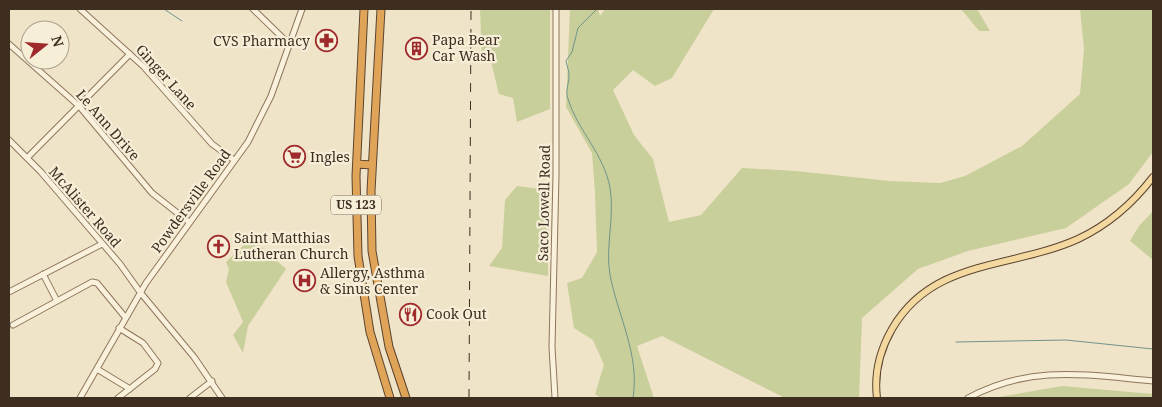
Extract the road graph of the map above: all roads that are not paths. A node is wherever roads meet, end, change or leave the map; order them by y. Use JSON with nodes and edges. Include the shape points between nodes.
{"nodes":[{"id":1,"x":80,"y":9,"type":"edge"},
{"id":2,"x":253,"y":9,"type":"edge"},
{"id":3,"x":302,"y":9,"type":"edge"},
{"id":4,"x":364,"y":9,"type":"edge"},
{"id":5,"x":381,"y":9,"type":"edge"},
{"id":6,"x":556,"y":9,"type":"edge"},
{"id":7,"x":9,"y":44,"type":"edge"},
{"id":8,"x":289,"y":44,"type":"junction"},
{"id":9,"x":130,"y":54,"type":"junction"},
{"id":10,"x":79,"y":106,"type":"junction"},
{"id":11,"x":9,"y":140,"type":"edge"},
{"id":12,"x":28,"y":158,"type":"junction"},
{"id":13,"x":234,"y":160,"type":"junction"},
{"id":14,"x":357,"y":164,"type":"junction"},
{"id":15,"x":372,"y":165,"type":"junction"},
{"id":16,"x":1153,"y":177,"type":"edge"},
{"id":17,"x":189,"y":222,"type":"junction"},
{"id":18,"x":102,"y":244,"type":"junction"},
{"id":19,"x":43,"y":274,"type":"junction"},
{"id":20,"x":9,"y":292,"type":"edge"},
{"id":21,"x":140,"y":292,"type":"junction"},
{"id":22,"x":57,"y":301,"type":"junction"},
{"id":23,"x":125,"y":317,"type":"junction"},
{"id":24,"x":13,"y":325,"type":"dead end"},
{"id":25,"x":119,"y":328,"type":"junction"},
{"id":26,"x":389,"y":347,"type":"junction"},
{"id":27,"x":375,"y":351,"type":"junction"},
{"id":28,"x":97,"y":369,"type":"junction"},
{"id":29,"x":1153,"y":381,"type":"edge"},
{"id":30,"x":212,"y":382,"type":"junction"},
{"id":31,"x":130,"y":389,"type":"junction"},
{"id":32,"x":80,"y":398,"type":"edge"},
{"id":33,"x":118,"y":398,"type":"edge"},
{"id":34,"x":190,"y":398,"type":"edge"},
{"id":35,"x":222,"y":398,"type":"edge"},
{"id":36,"x":390,"y":398,"type":"edge"},
{"id":37,"x":406,"y":398,"type":"edge"},
{"id":38,"x":555,"y":398,"type":"edge"},
{"id":39,"x":877,"y":398,"type":"edge"},
{"id":40,"x":968,"y":398,"type":"edge"}],
"edges":[{"from":1,"to":9,"type":"street","name":"Ginger Lane"},
{"from":2,"to":8,"type":"street"},
{"from":3,"to":8,"type":"street","name":"Powdersville Road"},
{"from":4,"to":14,"type":"highway","number":"US 123"},
{"from":5,"to":15,"type":"highway","number":"US 123"},
{"from":6,"to":38,"type":"street","name":"Saco Lowell Road","via":[[552,347]]},
{"from":7,"to":10,"type":"street","name":"Le Ann Drive"},
{"from":8,"to":13,"type":"street","name":"Powdersville Road","via":[[264,109],[248,142]]},
{"from":9,"to":10,"type":"street"},
{"from":9,"to":13,"type":"street","name":"Ginger Lane","via":[[203,136]]},
{"from":10,"to":12,"type":"street"},
{"from":10,"to":17,"type":"street","name":"Le Ann Drive","via":[[152,193]]},
{"from":11,"to":12,"type":"street","name":"McAlister Road"},
{"from":12,"to":18,"type":"street","name":"McAlister Road"},
{"from":13,"to":17,"type":"street","name":"Powdersville Road"},
{"from":14,"to":15,"type":"highway"},
{"from":14,"to":27,"type":"highway","number":"US 123","via":[[358,256]]},
{"from":15,"to":26,"type":"highway","number":"US 123","via":[[372,251]]},
{"from":16,"to":39,"type":"main road","via":[[1139,196],[1094,231],[1054,248],[950,276],[914,300],[900,315],[886,339],[876,378]]},
{"from":17,"to":21,"type":"street","name":"Powdersville Road"},
{"from":18,"to":19,"type":"street"},
{"from":18,"to":21,"type":"street","name":"McAlister Road"},
{"from":19,"to":20,"type":"street"},
{"from":19,"to":22,"type":"street"},
{"from":21,"to":23,"type":"street","name":"Powdersville Road"},
{"from":21,"to":30,"type":"street","name":"McAlister Road"},
{"from":22,"to":23,"type":"street","via":[[92,282],[97,283]]},
{"from":22,"to":24,"type":"street"},
{"from":23,"to":25,"type":"street","name":"Powdersville Road"},
{"from":25,"to":28,"type":"street","name":"Powdersville Road"},
{"from":25,"to":31,"type":"street","via":[[143,343],[158,363]]},
{"from":26,"to":27,"type":"highway"},
{"from":26,"to":37,"type":"highway","number":"US 123"},
{"from":27,"to":36,"type":"highway","number":"US 123"},
{"from":28,"to":31,"type":"street"},
{"from":28,"to":32,"type":"street","name":"Powdersville Road"},
{"from":29,"to":40,"type":"street","via":[[1031,375],[1007,381]]},
{"from":30,"to":34,"type":"street"},
{"from":30,"to":35,"type":"street","name":"McAlister Road"},
{"from":31,"to":33,"type":"street"}]}
